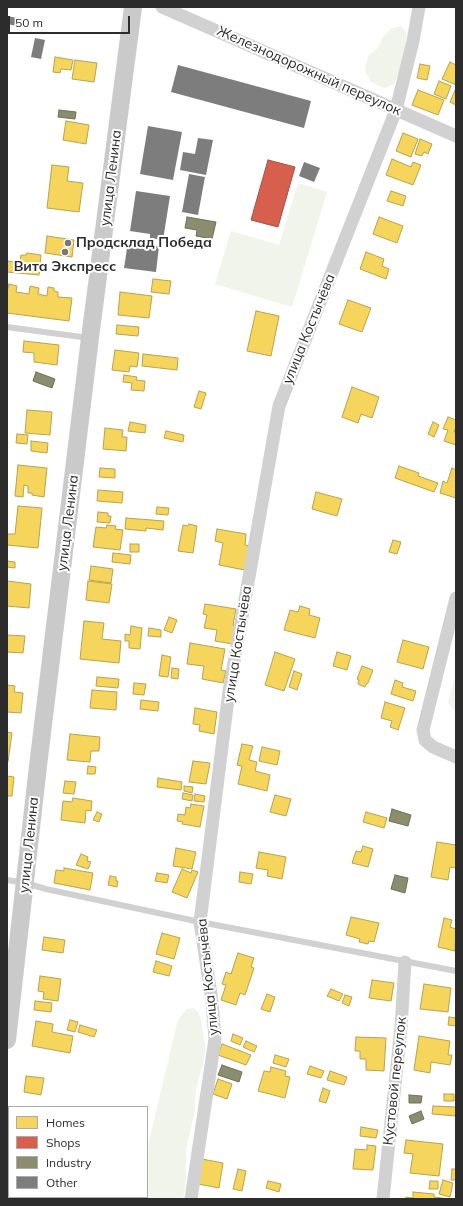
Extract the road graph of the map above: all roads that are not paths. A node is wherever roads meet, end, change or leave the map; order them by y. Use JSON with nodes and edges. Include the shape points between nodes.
{"nodes":[{"id":1,"x":132,"y":7,"type":"edge"},
{"id":2,"x":162,"y":7,"type":"edge"},
{"id":3,"x":419,"y":7,"type":"edge"},
{"id":4,"x":396,"y":110,"type":"junction"},
{"id":5,"x":456,"y":136,"type":"edge"},
{"id":6,"x":7,"y":328,"type":"edge"},
{"id":7,"x":90,"y":338,"type":"junction"},
{"id":8,"x":456,"y":598,"type":"edge"},
{"id":9,"x":456,"y":757,"type":"edge"},
{"id":10,"x":16,"y":882,"type":"edge"},
{"id":11,"x":200,"y":922,"type":"junction"},
{"id":12,"x":405,"y":962,"type":"junction"},
{"id":13,"x":456,"y":971,"type":"edge"},
{"id":14,"x":7,"y":1040,"type":"edge"},
{"id":15,"x":191,"y":1199,"type":"edge"},
{"id":16,"x":383,"y":1199,"type":"edge"}],
"edges":[{"from":1,"to":7,"type":"main road","name":"улица Ленина"},
{"from":2,"to":4,"type":"street","name":"Железнодорожный переулок"},
{"from":3,"to":4,"type":"street","name":"улица Костычёва"},
{"from":4,"to":5,"type":"street","name":"Железнодорожный переулок"},
{"from":4,"to":11,"type":"street","name":"улица Костычёва","via":[[278,406],[229,691]]},
{"from":6,"to":7,"type":"lane"},
{"from":7,"to":10,"type":"main road","name":"улица Ленина"},
{"from":8,"to":9,"type":"street","via":[[423,730],[425,740],[434,748]]},
{"from":10,"to":11,"type":"lane"},
{"from":10,"to":14,"type":"main road","name":"улица Ленина"},
{"from":11,"to":12,"type":"lane"},
{"from":11,"to":15,"type":"street","name":"улица Костычёва","via":[[215,1040]]},
{"from":12,"to":13,"type":"lane"},
{"from":12,"to":16,"type":"street","name":"Кустовой переулок","via":[[401,1027]]}]}
